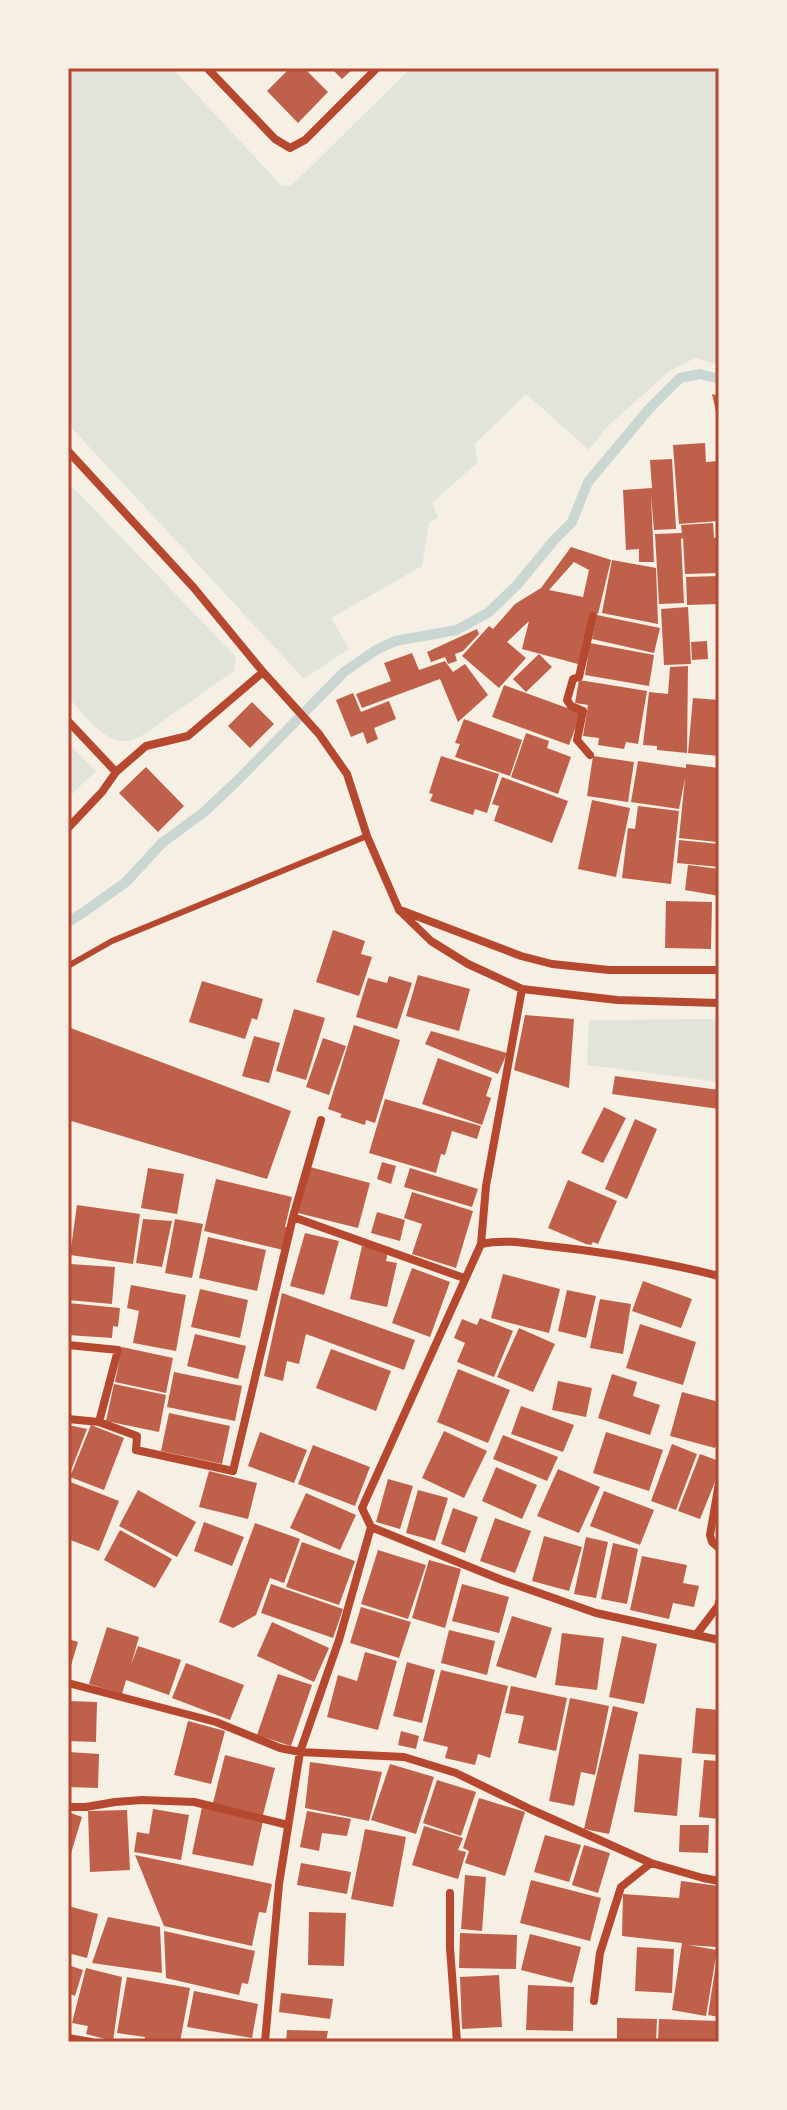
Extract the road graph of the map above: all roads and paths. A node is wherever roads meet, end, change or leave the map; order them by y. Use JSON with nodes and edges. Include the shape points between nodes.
{"nodes":[{"id":1,"x":207,"y":68,"type":"edge"},
{"id":2,"x":377,"y":68,"type":"edge"},
{"id":3,"x":68,"y":451,"type":"edge"},
{"id":4,"x":593,"y":616,"type":"dead end"},
{"id":5,"x":263,"y":672,"type":"junction"},
{"id":6,"x":68,"y":721,"type":"edge"},
{"id":7,"x":590,"y":755,"type":"dead end"},
{"id":8,"x":116,"y":772,"type":"junction"},
{"id":9,"x":68,"y":828,"type":"edge"},
{"id":10,"x":367,"y":836,"type":"junction"},
{"id":11,"x":399,"y":910,"type":"junction"},
{"id":12,"x":68,"y":966,"type":"edge"},
{"id":13,"x":719,"y":970,"type":"edge"},
{"id":14,"x":522,"y":989,"type":"junction"},
{"id":15,"x":719,"y":1003,"type":"edge"},
{"id":16,"x":321,"y":1120,"type":"dead end"},
{"id":17,"x":293,"y":1217,"type":"junction"},
{"id":18,"x":481,"y":1244,"type":"junction"},
{"id":19,"x":719,"y":1276,"type":"edge"},
{"id":20,"x":464,"y":1278,"type":"junction"},
{"id":21,"x":68,"y":1345,"type":"edge"},
{"id":22,"x":68,"y":1419,"type":"edge"},
{"id":23,"x":99,"y":1422,"type":"junction"},
{"id":24,"x":719,"y":1483,"type":"edge"},
{"id":25,"x":371,"y":1527,"type":"junction"},
{"id":26,"x":719,"y":1548,"type":"edge"},
{"id":27,"x":719,"y":1602,"type":"edge"},
{"id":28,"x":696,"y":1635,"type":"junction"},
{"id":29,"x":719,"y":1640,"type":"edge"},
{"id":30,"x":68,"y":1683,"type":"edge"},
{"id":31,"x":300,"y":1752,"type":"junction"},
{"id":32,"x":68,"y":1807,"type":"edge"},
{"id":33,"x":288,"y":1825,"type":"junction"},
{"id":34,"x":651,"y":1863,"type":"junction"},
{"id":35,"x":719,"y":1881,"type":"edge"},
{"id":36,"x":450,"y":1893,"type":"dead end"},
{"id":37,"x":594,"y":2001,"type":"dead end"},
{"id":38,"x":68,"y":2038,"type":"edge"},
{"id":39,"x":91,"y":2042,"type":"edge"},
{"id":40,"x":265,"y":2042,"type":"edge"},
{"id":41,"x":457,"y":2042,"type":"edge"}],
"edges":[{"from":1,"to":2,"type":"street","via":[[290,148],[305,140]]},
{"from":3,"to":5,"type":"street"},
{"from":4,"to":7,"type":"street","via":[[579,677],[573,679],[567,700],[583,711],[577,740]]},
{"from":5,"to":8,"type":"street","via":[[188,736],[146,746]]},
{"from":5,"to":10,"type":"street","via":[[347,774]]},
{"from":6,"to":8,"type":"street"},
{"from":8,"to":9,"type":"street"},
{"from":10,"to":11,"type":"street"},
{"from":10,"to":12,"type":"lane","via":[[112,941]]},
{"from":11,"to":13,"type":"street","via":[[552,964]]},
{"from":11,"to":14,"type":"street","via":[[431,941]]},
{"from":14,"to":15,"type":"street","via":[[617,1000]]},
{"from":14,"to":18,"type":"street","via":[[486,1186]]},
{"from":16,"to":17,"type":"street"},
{"from":17,"to":20,"type":"street"},
{"from":17,"to":23,"type":"street","via":[[233,1471],[136,1450],[137,1436]]},
{"from":18,"to":19,"type":"street","via":[[498,1240],[575,1248]]},
{"from":18,"to":20,"type":"street"},
{"from":20,"to":25,"type":"street","via":[[362,1508]]},
{"from":21,"to":23,"type":"street","via":[[118,1350]]},
{"from":22,"to":23,"type":"street"},
{"from":24,"to":26,"type":"street","via":[[710,1535]]},
{"from":25,"to":28,"type":"street","via":[[596,1613]]},
{"from":25,"to":31,"type":"street"},
{"from":27,"to":28,"type":"street"},
{"from":28,"to":29,"type":"street"},
{"from":30,"to":31,"type":"street","via":[[216,1722]]},
{"from":31,"to":33,"type":"street"},
{"from":31,"to":34,"type":"street","via":[[404,1757],[456,1773]]},
{"from":32,"to":33,"type":"street","via":[[142,1800],[194,1802]]},
{"from":33,"to":40,"type":"street"},
{"from":34,"to":35,"type":"street"},
{"from":34,"to":37,"type":"street","via":[[621,1887],[600,1953]]},
{"from":36,"to":41,"type":"street"},
{"from":38,"to":39,"type":"street"}]}
